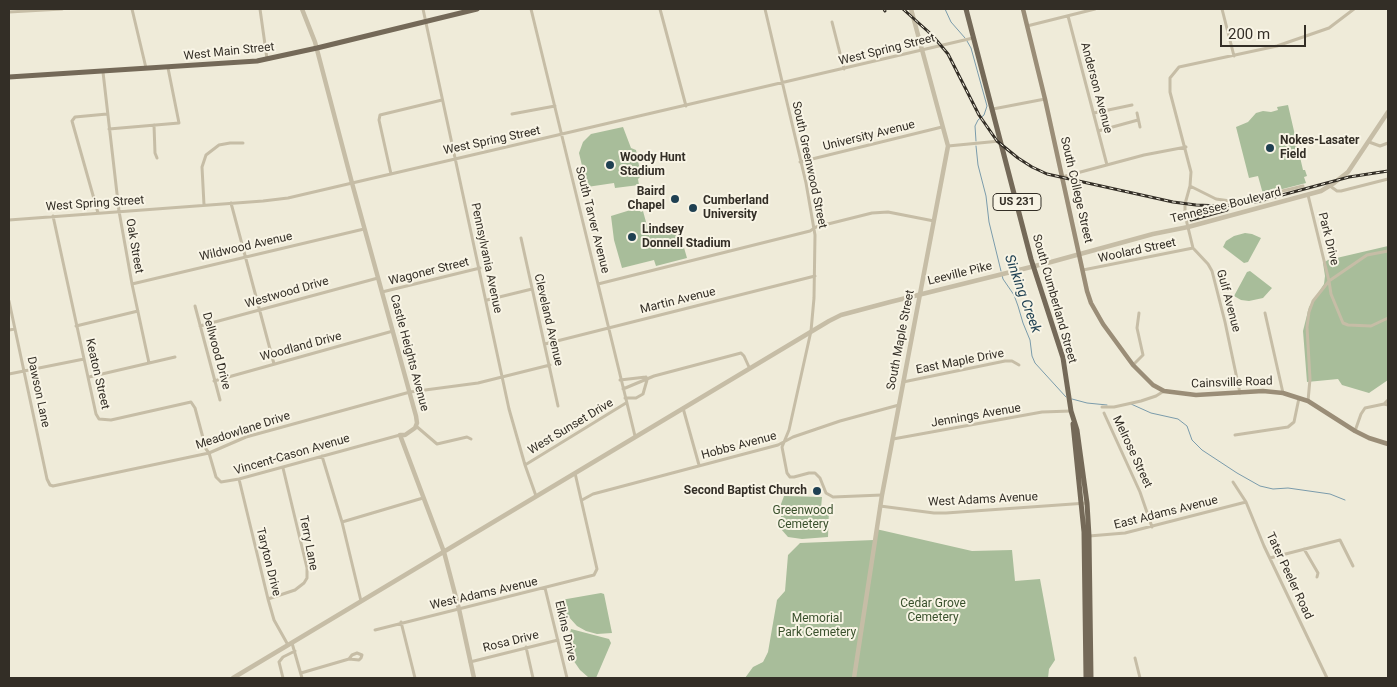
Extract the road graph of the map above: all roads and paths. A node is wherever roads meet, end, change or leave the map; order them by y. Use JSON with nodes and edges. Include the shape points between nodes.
{"nodes":[{"id":1,"x":62,"y":9,"type":"edge"},
{"id":2,"x":132,"y":9,"type":"edge"},
{"id":3,"x":260,"y":9,"type":"edge"},
{"id":4,"x":302,"y":9,"type":"edge"},
{"id":5,"x":423,"y":9,"type":"edge"},
{"id":6,"x":474,"y":9,"type":"edge"},
{"id":7,"x":531,"y":9,"type":"edge"},
{"id":8,"x":660,"y":9,"type":"edge"},
{"id":9,"x":765,"y":9,"type":"edge"},
{"id":10,"x":912,"y":9,"type":"edge"},
{"id":11,"x":966,"y":9,"type":"edge"},
{"id":12,"x":1023,"y":9,"type":"edge"},
{"id":13,"x":1096,"y":9,"type":"edge"},
{"id":14,"x":1222,"y":9,"type":"edge"},
{"id":15,"x":1354,"y":9,"type":"edge"},
{"id":16,"x":9,"y":12,"type":"edge"},
{"id":17,"x":1068,"y":16,"type":"junction"},
{"id":18,"x":426,"y":22,"type":"junction"},
{"id":19,"x":832,"y":22,"type":"dead end"},
{"id":20,"x":1027,"y":26,"type":"junction"},
{"id":21,"x":971,"y":39,"type":"junction"},
{"id":22,"x":317,"y":48,"type":"junction"},
{"id":23,"x":922,"y":50,"type":"junction"},
{"id":24,"x":1234,"y":56,"type":"junction"},
{"id":25,"x":268,"y":60,"type":"junction"},
{"id":26,"x":146,"y":68,"type":"junction"},
{"id":27,"x":168,"y":68,"type":"junction"},
{"id":28,"x":844,"y":69,"type":"junction"},
{"id":29,"x":103,"y":72,"type":"junction"},
{"id":30,"x":9,"y":77,"type":"edge"},
{"id":31,"x":782,"y":84,"type":"junction"},
{"id":32,"x":1045,"y":99,"type":"junction"},
{"id":33,"x":442,"y":100,"type":"junction"},
{"id":34,"x":1132,"y":104,"type":"dead end"},
{"id":35,"x":555,"y":106,"type":"junction"},
{"id":36,"x":686,"y":106,"type":"junction"},
{"id":37,"x":993,"y":110,"type":"junction"},
{"id":38,"x":1388,"y":112,"type":"edge"},
{"id":39,"x":1094,"y":113,"type":"junction"},
{"id":40,"x":1136,"y":113,"type":"dead end"},
{"id":41,"x":107,"y":114,"type":"junction"},
{"id":42,"x":512,"y":114,"type":"dead end"},
{"id":43,"x":1138,"y":120,"type":"junction"},
{"id":44,"x":154,"y":126,"type":"junction"},
{"id":45,"x":942,"y":127,"type":"junction"},
{"id":46,"x":1140,"y":127,"type":"dead end"},
{"id":47,"x":109,"y":129,"type":"junction"},
{"id":48,"x":1098,"y":131,"type":"junction"},
{"id":49,"x":563,"y":135,"type":"junction"},
{"id":50,"x":1001,"y":140,"type":"junction"},
{"id":51,"x":1369,"y":142,"type":"junction"},
{"id":52,"x":243,"y":143,"type":"dead end"},
{"id":53,"x":1388,"y":143,"type":"edge"},
{"id":54,"x":948,"y":146,"type":"junction"},
{"id":55,"x":1186,"y":147,"type":"junction"},
{"id":56,"x":157,"y":158,"type":"dead end"},
{"id":57,"x":455,"y":158,"type":"junction"},
{"id":58,"x":800,"y":162,"type":"junction"},
{"id":59,"x":1107,"y":165,"type":"junction"},
{"id":60,"x":391,"y":174,"type":"junction"},
{"id":61,"x":1062,"y":177,"type":"junction"},
{"id":62,"x":1388,"y":179,"type":"edge"},
{"id":63,"x":352,"y":183,"type":"junction"},
{"id":64,"x":1190,"y":186,"type":"junction"},
{"id":65,"x":1303,"y":186,"type":"dead end"},
{"id":66,"x":1330,"y":186,"type":"junction"},
{"id":67,"x":1308,"y":195,"type":"junction"},
{"id":68,"x":231,"y":203,"type":"junction"},
{"id":69,"x":204,"y":205,"type":"junction"},
{"id":70,"x":119,"y":212,"type":"junction"},
{"id":71,"x":98,"y":213,"type":"junction"},
{"id":72,"x":53,"y":216,"type":"junction"},
{"id":73,"x":9,"y":220,"type":"edge"},
{"id":74,"x":934,"y":221,"type":"junction"},
{"id":75,"x":1188,"y":227,"type":"junction"},
{"id":76,"x":364,"y":228,"type":"junction"},
{"id":77,"x":815,"y":228,"type":"junction"},
{"id":78,"x":521,"y":238,"type":"dead end"},
{"id":79,"x":1194,"y":248,"type":"junction"},
{"id":80,"x":1388,"y":251,"type":"edge"},
{"id":81,"x":1080,"y":254,"type":"junction"},
{"id":82,"x":244,"y":256,"type":"junction"},
{"id":83,"x":1034,"y":266,"type":"junction"},
{"id":84,"x":480,"y":268,"type":"junction"},
{"id":85,"x":1083,"y":270,"type":"junction"},
{"id":86,"x":815,"y":276,"type":"junction"},
{"id":87,"x":379,"y":278,"type":"junction"},
{"id":88,"x":1329,"y":281,"type":"junction"},
{"id":89,"x":132,"y":284,"type":"junction"},
{"id":90,"x":598,"y":284,"type":"junction"},
{"id":91,"x":532,"y":289,"type":"junction"},
{"id":92,"x":382,"y":292,"type":"junction"},
{"id":93,"x":920,"y":294,"type":"junction"},
{"id":94,"x":487,"y":300,"type":"junction"},
{"id":95,"x":9,"y":301,"type":"edge"},
{"id":96,"x":195,"y":306,"type":"dead end"},
{"id":97,"x":259,"y":310,"type":"junction"},
{"id":98,"x":138,"y":311,"type":"junction"},
{"id":99,"x":1138,"y":313,"type":"dead end"},
{"id":100,"x":1265,"y":313,"type":"dead end"},
{"id":101,"x":1387,"y":319,"type":"edge"},
{"id":102,"x":1388,"y":324,"type":"edge"},
{"id":103,"x":76,"y":326,"type":"junction"},
{"id":104,"x":200,"y":326,"type":"junction"},
{"id":105,"x":609,"y":327,"type":"junction"},
{"id":106,"x":15,"y":329,"type":"junction"},
{"id":107,"x":9,"y":330,"type":"edge"},
{"id":108,"x":811,"y":330,"type":"junction"},
{"id":109,"x":393,"y":331,"type":"junction"},
{"id":110,"x":545,"y":344,"type":"junction"},
{"id":111,"x":175,"y":357,"type":"dead end"},
{"id":112,"x":84,"y":359,"type":"junction"},
{"id":113,"x":149,"y":363,"type":"junction"},
{"id":114,"x":274,"y":364,"type":"junction"},
{"id":115,"x":550,"y":365,"type":"junction"},
{"id":116,"x":1019,"y":365,"type":"dead end"},
{"id":117,"x":1133,"y":365,"type":"junction"},
{"id":118,"x":749,"y":367,"type":"junction"},
{"id":119,"x":24,"y":372,"type":"junction"},
{"id":120,"x":9,"y":374,"type":"edge"},
{"id":121,"x":89,"y":377,"type":"junction"},
{"id":122,"x":502,"y":377,"type":"junction"},
{"id":123,"x":646,"y":379,"type":"junction"},
{"id":124,"x":620,"y":380,"type":"junction"},
{"id":125,"x":214,"y":381,"type":"junction"},
{"id":126,"x":903,"y":382,"type":"junction"},
{"id":127,"x":623,"y":389,"type":"junction"},
{"id":128,"x":1164,"y":391,"type":"junction"},
{"id":129,"x":410,"y":392,"type":"junction"},
{"id":130,"x":1240,"y":393,"type":"junction"},
{"id":131,"x":1283,"y":393,"type":"junction"},
{"id":132,"x":625,"y":398,"type":"junction"},
{"id":133,"x":1299,"y":398,"type":"junction"},
{"id":134,"x":220,"y":400,"type":"dead end"},
{"id":135,"x":1388,"y":400,"type":"edge"},
{"id":136,"x":1308,"y":401,"type":"junction"},
{"id":137,"x":626,"y":403,"type":"junction"},
{"id":138,"x":899,"y":405,"type":"junction"},
{"id":139,"x":1386,"y":405,"type":"edge"},
{"id":140,"x":558,"y":406,"type":"dead end"},
{"id":141,"x":1102,"y":407,"type":"dead end"},
{"id":142,"x":683,"y":408,"type":"junction"},
{"id":143,"x":1071,"y":409,"type":"junction"},
{"id":144,"x":1104,"y":413,"type":"dead end"},
{"id":145,"x":416,"y":426,"type":"junction"},
{"id":146,"x":1355,"y":431,"type":"junction"},
{"id":147,"x":400,"y":435,"type":"junction"},
{"id":148,"x":1235,"y":435,"type":"dead end"},
{"id":149,"x":635,"y":436,"type":"junction"},
{"id":150,"x":471,"y":439,"type":"dead end"},
{"id":151,"x":893,"y":439,"type":"junction"},
{"id":152,"x":784,"y":443,"type":"junction"},
{"id":153,"x":1388,"y":444,"type":"edge"},
{"id":154,"x":209,"y":453,"type":"junction"},
{"id":155,"x":322,"y":456,"type":"junction"},
{"id":156,"x":525,"y":465,"type":"junction"},
{"id":157,"x":699,"y":465,"type":"junction"},
{"id":158,"x":283,"y":468,"type":"junction"},
{"id":159,"x":575,"y":473,"type":"junction"},
{"id":160,"x":238,"y":480,"type":"junction"},
{"id":161,"x":1233,"y":482,"type":"dead end"},
{"id":162,"x":50,"y":486,"type":"joint"},
{"id":163,"x":882,"y":495,"type":"junction"},
{"id":164,"x":536,"y":496,"type":"junction"},
{"id":165,"x":423,"y":498,"type":"junction"},
{"id":166,"x":582,"y":500,"type":"junction"},
{"id":167,"x":1246,"y":502,"type":"junction"},
{"id":168,"x":1084,"y":503,"type":"junction"},
{"id":169,"x":880,"y":506,"type":"junction"},
{"id":170,"x":342,"y":522,"type":"junction"},
{"id":171,"x":1152,"y":527,"type":"junction"},
{"id":172,"x":1089,"y":536,"type":"junction"},
{"id":173,"x":1304,"y":549,"type":"junction"},
{"id":174,"x":444,"y":552,"type":"junction"},
{"id":175,"x":1270,"y":558,"type":"junction"},
{"id":176,"x":1353,"y":566,"type":"dead end"},
{"id":177,"x":1317,"y":577,"type":"dead end"},
{"id":178,"x":545,"y":588,"type":"junction"},
{"id":179,"x":268,"y":599,"type":"junction"},
{"id":180,"x":361,"y":601,"type":"junction"},
{"id":181,"x":459,"y":609,"type":"junction"},
{"id":182,"x":401,"y":622,"type":"junction"},
{"id":183,"x":375,"y":630,"type":"dead end"},
{"id":184,"x":558,"y":640,"type":"junction"},
{"id":185,"x":290,"y":644,"type":"junction"},
{"id":186,"x":526,"y":647,"type":"junction"},
{"id":187,"x":295,"y":651,"type":"junction"},
{"id":188,"x":1135,"y":658,"type":"dead end"},
{"id":189,"x":349,"y":659,"type":"dead end"},
{"id":190,"x":470,"y":662,"type":"junction"},
{"id":191,"x":301,"y":672,"type":"junction"},
{"id":192,"x":233,"y":678,"type":"edge"},
{"id":193,"x":283,"y":678,"type":"edge"},
{"id":194,"x":302,"y":678,"type":"edge"},
{"id":195,"x":415,"y":678,"type":"edge"},
{"id":196,"x":474,"y":678,"type":"edge"},
{"id":197,"x":533,"y":678,"type":"edge"},
{"id":198,"x":567,"y":678,"type":"edge"},
{"id":199,"x":854,"y":678,"type":"edge"},
{"id":200,"x":1086,"y":678,"type":"edge"},
{"id":201,"x":1091,"y":678,"type":"edge"},
{"id":202,"x":1140,"y":678,"type":"edge"},
{"id":203,"x":1327,"y":678,"type":"edge"}],
"edges":[{"from":1,"to":16,"type":"street"},
{"from":2,"to":26,"type":"street"},
{"from":3,"to":25,"type":"street"},
{"from":4,"to":22,"type":"street","name":"Castle Heights Avenue"},
{"from":5,"to":18,"type":"street","name":"Pennsylvania Avenue"},
{"from":6,"to":18,"type":"main road","name":"West Main Street"},
{"from":7,"to":35,"type":"street","name":"South Tarver Avenue"},
{"from":8,"to":36,"type":"street"},
{"from":9,"to":31,"type":"street","name":"South Greenwood Street"},
{"from":10,"to":23,"type":"street","name":"South Maple Street"},
{"from":11,"to":21,"type":"main road","name":"South Cumberland Street","number":"US 231"},
{"from":12,"to":20,"type":"main road","name":"South College Street"},
{"from":13,"to":17,"type":"street"},
{"from":14,"to":24,"type":"street"},
{"from":15,"to":24,"type":"street","via":[[1329,28],[1277,46]]},
{"from":17,"to":20,"type":"street"},
{"from":17,"to":39,"type":"street","name":"Anderson Avenue"},
{"from":18,"to":22,"type":"main road","name":"West Main Street"},
{"from":18,"to":33,"type":"street","name":"Pennsylvania Avenue"},
{"from":19,"to":28,"type":"street"},
{"from":20,"to":32,"type":"main road","name":"South College Street"},
{"from":21,"to":23,"type":"street","name":"West Spring Street"},
{"from":21,"to":37,"type":"main road","name":"South Cumberland Street","number":"US 231"},
{"from":22,"to":25,"type":"main road","name":"West Main Street"},
{"from":22,"to":63,"type":"street","name":"Castle Heights Avenue"},
{"from":23,"to":28,"type":"street","name":"West Spring Street"},
{"from":23,"to":45,"type":"street","name":"South Maple Street"},
{"from":24,"to":55,"type":"street","name":"Gulf Avenue","via":[[1179,68],[1170,78]]},
{"from":25,"to":27,"type":"main road","name":"West Main Street"},
{"from":26,"to":27,"type":"main road","name":"West Main Street"},
{"from":26,"to":29,"type":"main road","name":"West Main Street"},
{"from":27,"to":44,"type":"street","via":[[179,124]]},
{"from":28,"to":31,"type":"street","name":"West Spring Street"},
{"from":29,"to":30,"type":"main road","name":"West Main Street"},
{"from":29,"to":41,"type":"street","name":"Oak Street"},
{"from":31,"to":36,"type":"street","name":"West Spring Street"},
{"from":31,"to":58,"type":"street","name":"South Greenwood Street"},
{"from":32,"to":37,"type":"street"},
{"from":32,"to":61,"type":"main road","name":"South College Street"},
{"from":33,"to":57,"type":"street","name":"Pennsylvania Avenue"},
{"from":33,"to":60,"type":"street","via":[[380,115]]},
{"from":34,"to":39,"type":"street"},
{"from":35,"to":42,"type":"street"},
{"from":35,"to":49,"type":"street","name":"South Tarver Avenue"},
{"from":36,"to":49,"type":"street","name":"West Spring Street"},
{"from":37,"to":50,"type":"main road","name":"South Cumberland Street","number":"US 231"},
{"from":38,"to":51,"type":"street","name":"Tennessee Boulevard"},
{"from":39,"to":48,"type":"street","name":"Anderson Avenue"},
{"from":40,"to":43,"type":"street"},
{"from":41,"to":47,"type":"street","name":"Oak Street"},
{"from":41,"to":71,"type":"street","via":[[75,117],[72,121]]},
{"from":43,"to":46,"type":"street"},
{"from":43,"to":48,"type":"street"},
{"from":44,"to":47,"type":"street"},
{"from":44,"to":56,"type":"street"},
{"from":45,"to":54,"type":"street","name":"South Maple Street"},
{"from":45,"to":58,"type":"street","name":"University Avenue"},
{"from":47,"to":70,"type":"street","name":"Oak Street"},
{"from":48,"to":59,"type":"street","name":"Anderson Avenue"},
{"from":49,"to":57,"type":"street","name":"West Spring Street"},
{"from":49,"to":90,"type":"street","name":"South Tarver Avenue"},
{"from":50,"to":54,"type":"street"},
{"from":50,"to":83,"type":"main road","name":"South Cumberland Street","number":"US 231"},
{"from":51,"to":53,"type":"street","via":[[1380,146]]},
{"from":51,"to":66,"type":"street","name":"Tennessee Boulevard","via":[[1348,172]]},
{"from":52,"to":69,"type":"street","via":[[219,145],[206,155],[202,167]]},
{"from":54,"to":74,"type":"street","name":"South Maple Street"},
{"from":55,"to":59,"type":"street"},
{"from":55,"to":64,"type":"street","name":"Gulf Avenue"},
{"from":57,"to":60,"type":"street","name":"West Spring Street"},
{"from":57,"to":84,"type":"street","name":"Pennsylvania Avenue"},
{"from":58,"to":77,"type":"street","name":"South Greenwood Street"},
{"from":59,"to":61,"type":"street"},
{"from":60,"to":63,"type":"street","name":"West Spring Street"},
{"from":61,"to":81,"type":"main road","name":"South College Street"},
{"from":62,"to":66,"type":"street","via":[[1340,191]]},
{"from":63,"to":68,"type":"street","name":"West Spring Street","via":[[288,198]]},
{"from":63,"to":76,"type":"street","name":"Castle Heights Avenue"},
{"from":64,"to":65,"type":"street","via":[[1216,199],[1237,202]]},
{"from":64,"to":75,"type":"street","name":"Gulf Avenue","via":[[1185,204]]},
{"from":66,"to":67,"type":"street","name":"Tennessee Boulevard"},
{"from":67,"to":75,"type":"street","name":"Tennessee Boulevard"},
{"from":67,"to":88,"type":"street","name":"Park Drive"},
{"from":68,"to":69,"type":"street","name":"West Spring Street"},
{"from":68,"to":82,"type":"street"},
{"from":69,"to":70,"type":"street","name":"West Spring Street"},
{"from":70,"to":71,"type":"street","name":"West Spring Street"},
{"from":70,"to":89,"type":"street","name":"Oak Street"},
{"from":71,"to":72,"type":"street","name":"West Spring Street"},
{"from":72,"to":73,"type":"street","name":"West Spring Street"},
{"from":72,"to":103,"type":"street","name":"Keaton Street"},
{"from":74,"to":77,"type":"street","via":[[882,212]]},
{"from":74,"to":93,"type":"street","name":"South Maple Street"},
{"from":75,"to":79,"type":"street","name":"Gulf Avenue"},
{"from":75,"to":81,"type":"street","name":"Tennessee Boulevard"},
{"from":76,"to":82,"type":"street","name":"Wildwood Avenue"},
{"from":76,"to":87,"type":"street","name":"Castle Heights Avenue"},
{"from":77,"to":86,"type":"street","name":"South Greenwood Street"},
{"from":77,"to":90,"type":"street"},
{"from":78,"to":91,"type":"street","name":"Cleveland Avenue"},
{"from":79,"to":85,"type":"street","name":"Woolard Street"},
{"from":79,"to":130,"type":"street","name":"Gulf Avenue","via":[[1212,271]]},
{"from":80,"to":88,"type":"street","via":[[1367,255]]},
{"from":81,"to":83,"type":"street","name":"Tennessee Boulevard"},
{"from":81,"to":85,"type":"main road","name":"South College Street"},
{"from":82,"to":89,"type":"street","name":"Wildwood Avenue"},
{"from":82,"to":97,"type":"street"},
{"from":83,"to":93,"type":"street","name":"Leeville Pike"},
{"from":83,"to":143,"type":"main road","name":"South Cumberland Street","number":"US 231","via":[[1054,327]]},
{"from":84,"to":92,"type":"street","name":"Wagoner Street"},
{"from":84,"to":94,"type":"street","name":"Pennsylvania Avenue"},
{"from":85,"to":117,"type":"main road","name":"South College Street","via":[[1091,303]]},
{"from":86,"to":105,"type":"street","name":"Martin Avenue"},
{"from":86,"to":108,"type":"street","name":"South Greenwood Street"},
{"from":87,"to":92,"type":"street","name":"Castle Heights Avenue"},
{"from":87,"to":97,"type":"street","name":"Westwood Drive"},
{"from":88,"to":101,"type":"street","via":[[1343,322],[1371,326]]},
{"from":88,"to":136,"type":"street","name":"Park Drive","via":[[1313,301],[1309,312]]},
{"from":89,"to":98,"type":"street","name":"Oak Street"},
{"from":90,"to":105,"type":"street","name":"South Tarver Avenue"},
{"from":91,"to":94,"type":"street"},
{"from":91,"to":110,"type":"street","name":"Cleveland Avenue"},
{"from":92,"to":109,"type":"street","name":"Castle Heights Avenue"},
{"from":93,"to":108,"type":"street","name":"Leeville Pike","via":[[841,315]]},
{"from":93,"to":126,"type":"street","name":"South Maple Street"},
{"from":94,"to":122,"type":"street","name":"Pennsylvania Avenue"},
{"from":95,"to":106,"type":"street","name":"Dawson Lane"},
{"from":96,"to":104,"type":"street","name":"Dellwood Drive"},
{"from":97,"to":104,"type":"street","name":"Westwood Drive"},
{"from":97,"to":114,"type":"street"},
{"from":98,"to":103,"type":"street"},
{"from":98,"to":113,"type":"street","name":"Oak Street"},
{"from":99,"to":117,"type":"street","via":[[1137,328],[1143,355]]},
{"from":100,"to":131,"type":"street"},
{"from":101,"to":102,"type":"street"},
{"from":103,"to":112,"type":"street","name":"Keaton Street"},
{"from":104,"to":125,"type":"street","name":"Dellwood Drive"},
{"from":105,"to":110,"type":"street","name":"Martin Avenue"},
{"from":105,"to":124,"type":"street","name":"South Tarver Avenue"},
{"from":106,"to":107,"type":"street"},
{"from":106,"to":119,"type":"street","name":"Dawson Lane"},
{"from":108,"to":118,"type":"street","name":"Leeville Pike"},
{"from":108,"to":152,"type":"street","name":"South Greenwood Street"},
{"from":109,"to":114,"type":"street","name":"Woodland Drive"},
{"from":109,"to":129,"type":"street","name":"Castle Heights Avenue"},
{"from":110,"to":115,"type":"street","name":"Cleveland Avenue"},
{"from":111,"to":113,"type":"street"},
{"from":112,"to":119,"type":"street"},
{"from":112,"to":121,"type":"street","name":"Keaton Street"},
{"from":113,"to":121,"type":"street"},
{"from":114,"to":125,"type":"street","name":"Woodland Drive"},
{"from":115,"to":122,"type":"street"},
{"from":115,"to":140,"type":"street","name":"Cleveland Avenue"},
{"from":116,"to":126,"type":"street","name":"East Maple Drive","via":[[1005,361]]},
{"from":117,"to":128,"type":"main road","name":"Cainsville Road"},
{"from":118,"to":123,"type":"street","via":[[740,353]]},
{"from":118,"to":142,"type":"street","name":"Leeville Pike"},
{"from":119,"to":120,"type":"street"},
{"from":119,"to":162,"type":"street","name":"Dawson Lane"},
{"from":121,"to":154,"type":"street","name":"Keaton Street","via":[[96,414],[102,421],[191,402],[196,408]]},
{"from":122,"to":129,"type":"street"},
{"from":122,"to":156,"type":"street","name":"Pennsylvania Avenue"},
{"from":123,"to":124,"type":"street"},
{"from":123,"to":127,"type":"street"},
{"from":123,"to":132,"type":"street","via":[[643,394]]},
{"from":124,"to":127,"type":"street","name":"South Tarver Avenue"},
{"from":125,"to":134,"type":"street","name":"Dellwood Drive"},
{"from":126,"to":138,"type":"street","name":"South Maple Street"},
{"from":127,"to":132,"type":"street","name":"South Tarver Avenue"},
{"from":128,"to":130,"type":"main road","name":"Cainsville Road","via":[[1186,395]]},
{"from":128,"to":141,"type":"street","via":[[1141,401]]},
{"from":129,"to":145,"type":"street","name":"Castle Heights Avenue"},
{"from":129,"to":154,"type":"street","name":"Meadowlane Drive","via":[[246,437]]},
{"from":130,"to":131,"type":"main road","name":"Cainsville Road"},
{"from":131,"to":133,"type":"main road","name":"Cainsville Road"},
{"from":132,"to":137,"type":"street","name":"South Tarver Avenue"},
{"from":133,"to":136,"type":"main road","name":"Cainsville Road"},
{"from":133,"to":148,"type":"street","via":[[1294,422],[1288,427]]},
{"from":135,"to":139,"type":"street"},
{"from":136,"to":146,"type":"main road","name":"Cainsville Road"},
{"from":137,"to":149,"type":"street","name":"South Tarver Avenue"},
{"from":137,"to":156,"type":"street","name":"West Sunset Drive"},
{"from":138,"to":151,"type":"street","name":"South Maple Street"},
{"from":138,"to":152,"type":"street","name":"Hobbs Avenue","via":[[793,436]]},
{"from":139,"to":146,"type":"street","via":[[1365,408]]},
{"from":142,"to":149,"type":"street","name":"Leeville Pike"},
{"from":142,"to":157,"type":"street"},
{"from":143,"to":151,"type":"street","name":"Jennings Avenue"},
{"from":143,"to":168,"type":"main road","name":"South Cumberland Street","number":"US 231","via":[[1081,455]]},
{"from":144,"to":171,"type":"street","name":"Melrose Street","via":[[1140,492]]},
{"from":145,"to":147,"type":"street","name":"Castle Heights Avenue"},
{"from":145,"to":150,"type":"street","via":[[437,444],[467,437]]},
{"from":146,"to":153,"type":"main road","name":"Cainsville Road"},
{"from":147,"to":155,"type":"street","name":"Vincent-Cason Avenue"},
{"from":147,"to":165,"type":"street"},
{"from":149,"to":159,"type":"street","name":"Leeville Pike"},
{"from":151,"to":163,"type":"street","name":"South Maple Street"},
{"from":152,"to":157,"type":"street","name":"Hobbs Avenue"},
{"from":152,"to":163,"type":"street","via":[[782,447],[790,477],[815,473],[826,493],[833,497]]},
{"from":154,"to":160,"type":"street","name":"Vincent-Cason Avenue","via":[[217,480]]},
{"from":154,"to":162,"type":"street","name":"Meadowlane Drive"},
{"from":155,"to":158,"type":"street","name":"Vincent-Cason Avenue"},
{"from":155,"to":170,"type":"street"},
{"from":156,"to":164,"type":"street","name":"Pennsylvania Avenue"},
{"from":157,"to":166,"type":"street","name":"Hobbs Avenue","via":[[593,494]]},
{"from":158,"to":160,"type":"street","name":"Vincent-Cason Avenue"},
{"from":158,"to":179,"type":"street","name":"Terry Lane","via":[[307,568],[306,578],[295,590]]},
{"from":159,"to":164,"type":"street","name":"Leeville Pike"},
{"from":159,"to":166,"type":"street"},
{"from":160,"to":179,"type":"street","name":"Taryton Drive"},
{"from":161,"to":167,"type":"street","name":"Tater Peeler Road"},
{"from":163,"to":169,"type":"street","name":"South Maple Street"},
{"from":164,"to":174,"type":"street","name":"Leeville Pike"},
{"from":165,"to":170,"type":"street"},
{"from":165,"to":174,"type":"street"},
{"from":166,"to":178,"type":"street","name":"West Adams Avenue","via":[[597,572]]},
{"from":167,"to":171,"type":"street","name":"East Adams Avenue"},
{"from":167,"to":175,"type":"street","name":"Tater Peeler Road"},
{"from":168,"to":169,"type":"street","name":"West Adams Avenue","via":[[946,513]]},
{"from":168,"to":172,"type":"main road","name":"South Cumberland Street","number":"US 231"},
{"from":168,"to":200,"type":"main road","name":"South Cumberland Street","number":"US 231"},
{"from":169,"to":199,"type":"street","name":"South Maple Street"},
{"from":170,"to":180,"type":"street"},
{"from":171,"to":172,"type":"street","name":"East Adams Avenue","via":[[1116,535]]},
{"from":172,"to":201,"type":"main road","name":"South Cumberland Street","number":"US 231"},
{"from":173,"to":175,"type":"street"},
{"from":173,"to":176,"type":"street","via":[[1340,540]]},
{"from":173,"to":177,"type":"street","via":[[1318,573]]},
{"from":174,"to":180,"type":"street","name":"Leeville Pike"},
{"from":174,"to":181,"type":"street"},
{"from":175,"to":203,"type":"street","name":"Tater Peeler Road"},
{"from":178,"to":181,"type":"street","name":"West Adams Avenue"},
{"from":178,"to":184,"type":"street","name":"Elkins Drive"},
{"from":179,"to":185,"type":"street","name":"Taryton Drive","via":[[274,620]]},
{"from":180,"to":185,"type":"street","name":"Leeville Pike"},
{"from":181,"to":182,"type":"street","name":"West Adams Avenue"},
{"from":181,"to":190,"type":"street"},
{"from":182,"to":183,"type":"street","name":"West Adams Avenue"},
{"from":182,"to":195,"type":"street"},
{"from":184,"to":186,"type":"street","name":"Rosa Drive"},
{"from":184,"to":198,"type":"street","name":"Elkins Drive"},
{"from":185,"to":187,"type":"street","name":"Taryton Drive"},
{"from":185,"to":192,"type":"street","name":"Leeville Pike"},
{"from":186,"to":190,"type":"street","name":"Rosa Drive"},
{"from":186,"to":197,"type":"street"},
{"from":187,"to":191,"type":"street","name":"Taryton Drive"},
{"from":187,"to":193,"type":"street","via":[[279,662]]},
{"from":188,"to":202,"type":"street"},
{"from":189,"to":191,"type":"street"},
{"from":190,"to":196,"type":"street"},
{"from":191,"to":194,"type":"street","name":"Taryton Drive"}]}
